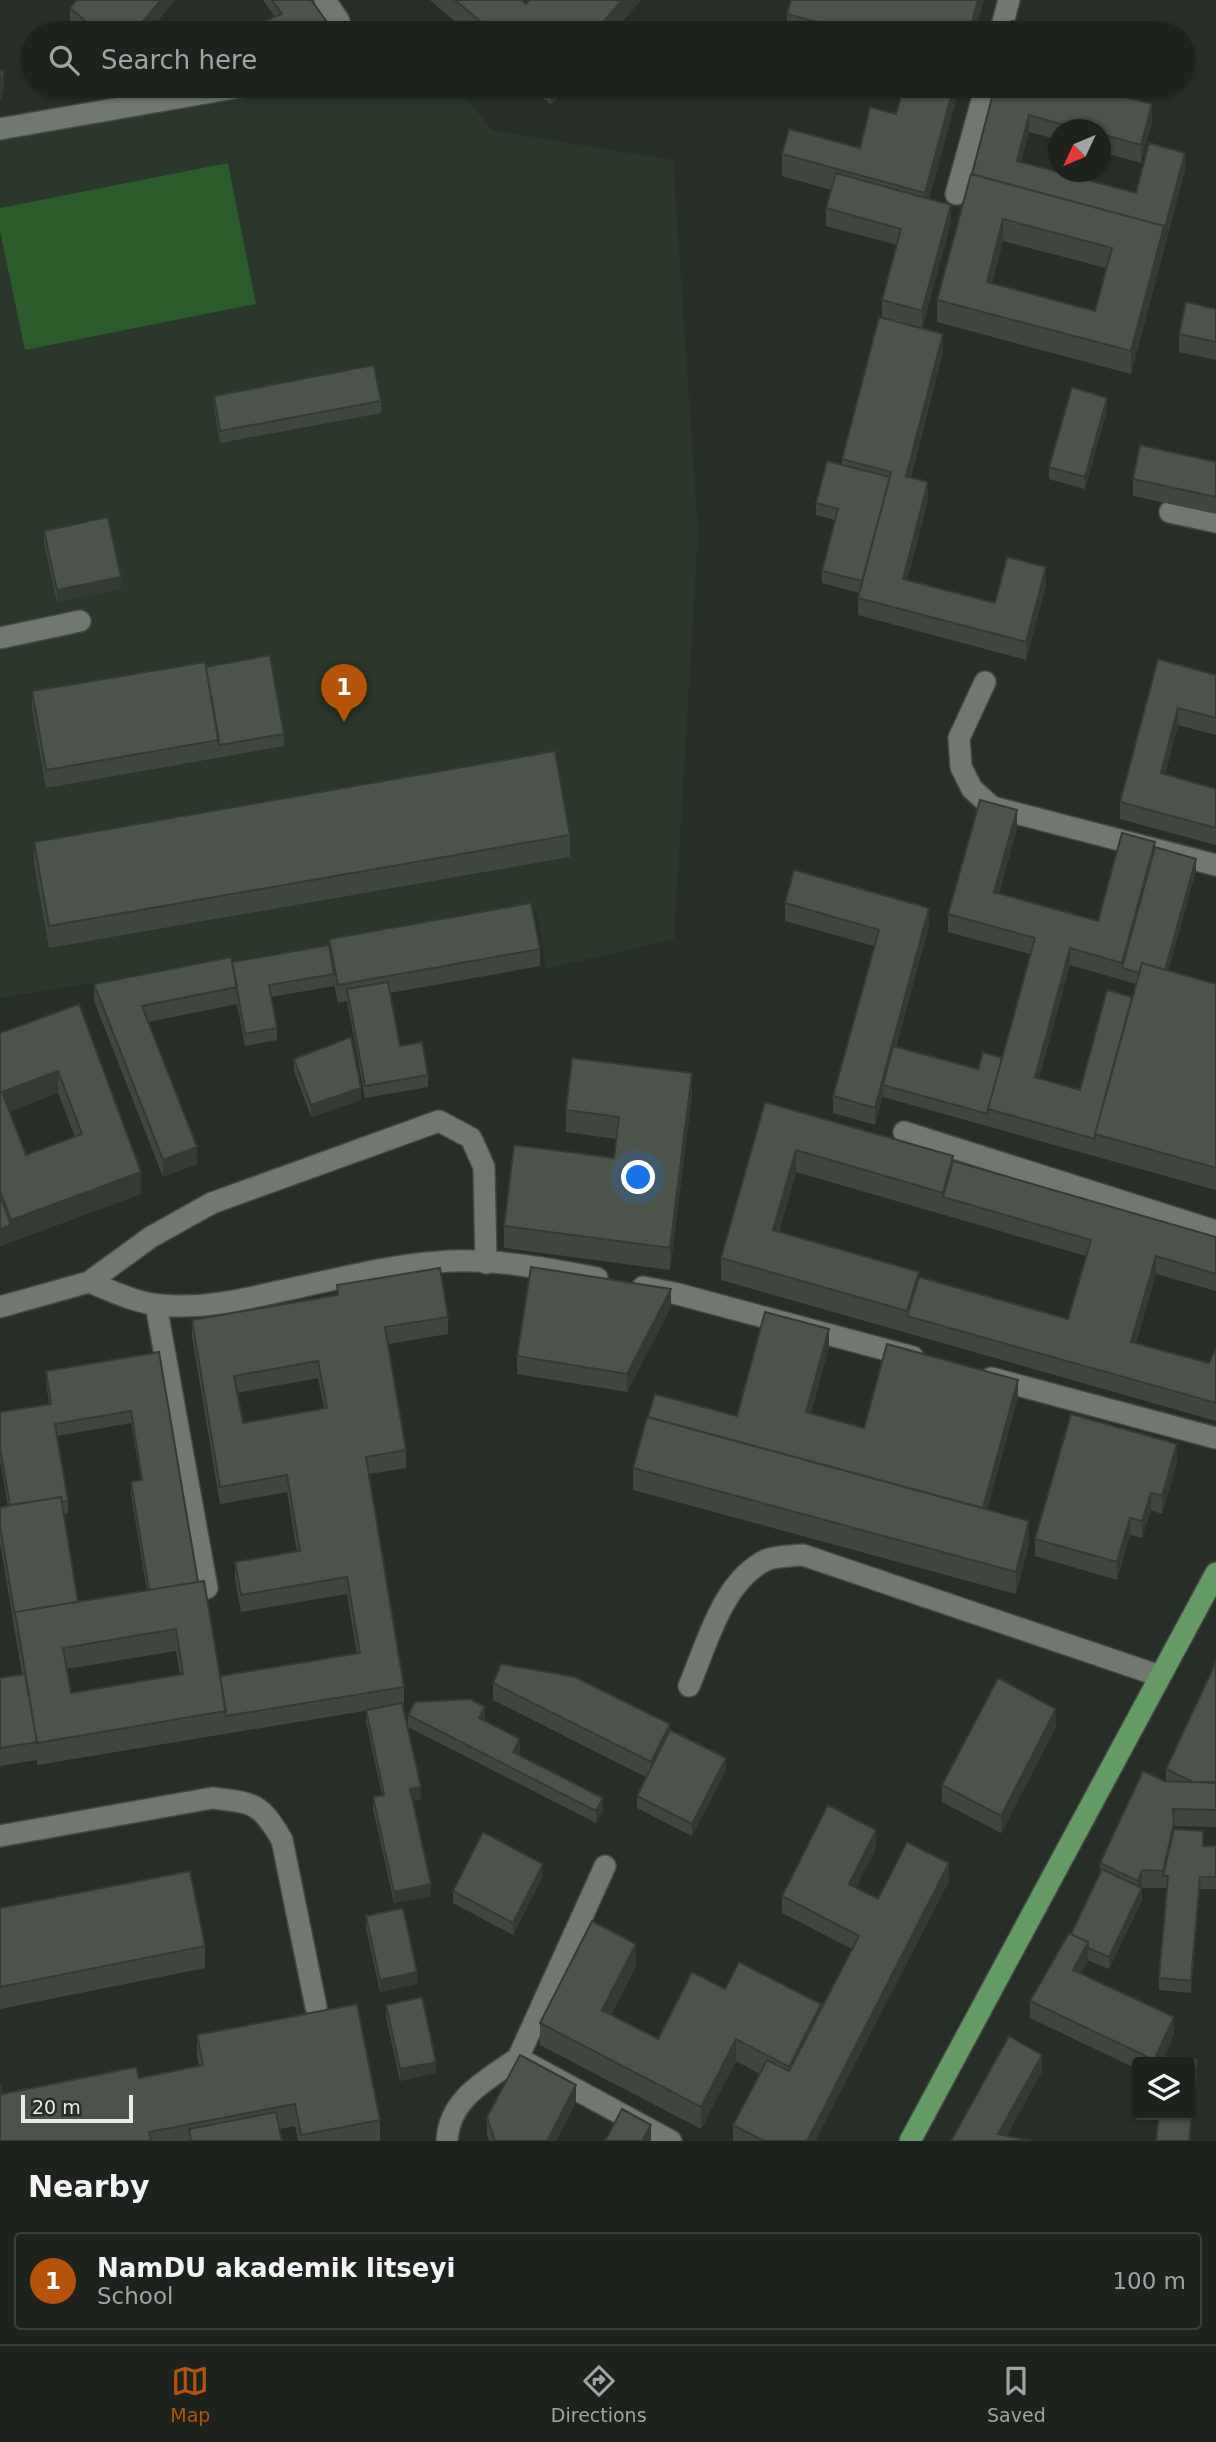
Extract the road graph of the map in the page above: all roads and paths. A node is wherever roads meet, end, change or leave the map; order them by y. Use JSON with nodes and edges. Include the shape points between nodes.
{"nodes":[{"id":1,"x":325,"y":0,"type":"edge"},
{"id":2,"x":1009,"y":0,"type":"edge"},
{"id":3,"x":339,"y":21,"type":"edge"},
{"id":4,"x":1003,"y":21,"type":"edge"},
{"id":5,"x":177,"y":98,"type":"edge"},
{"id":6,"x":983,"y":98,"type":"edge"},
{"id":7,"x":0,"y":129,"type":"edge"},
{"id":8,"x":956,"y":194,"type":"dead end"},
{"id":9,"x":1170,"y":512,"type":"edge"},
{"id":10,"x":1216,"y":522,"type":"edge"},
{"id":11,"x":80,"y":621,"type":"dead end"},
{"id":12,"x":0,"y":638,"type":"edge"},
{"id":13,"x":985,"y":682,"type":"dead end"},
{"id":14,"x":1216,"y":865,"type":"edge"},
{"id":15,"x":904,"y":1132,"type":"dead end"},
{"id":16,"x":1216,"y":1231,"type":"edge"},
{"id":17,"x":486,"y":1263,"type":"junction"},
{"id":18,"x":89,"y":1282,"type":"junction"},
{"id":19,"x":156,"y":1305,"type":"junction"},
{"id":20,"x":0,"y":1307,"type":"edge"},
{"id":21,"x":938,"y":1363,"type":"edge"},
{"id":22,"x":978,"y":1374,"type":"edge"},
{"id":23,"x":1216,"y":1438,"type":"edge"},
{"id":24,"x":1216,"y":1573,"type":"edge"},
{"id":25,"x":207,"y":1588,"type":"edge"},
{"id":26,"x":1160,"y":1676,"type":"junction"},
{"id":27,"x":689,"y":1686,"type":"dead end"},
{"id":28,"x":0,"y":1836,"type":"edge"},
{"id":29,"x":604,"y":1866,"type":"dead end"},
{"id":30,"x":316,"y":2007,"type":"dead end"},
{"id":31,"x":518,"y":2058,"type":"junction"},
{"id":32,"x":447,"y":2141,"type":"edge"},
{"id":33,"x":671,"y":2141,"type":"edge"},
{"id":34,"x":910,"y":2141,"type":"edge"}],
"edges":[{"from":1,"to":3,"type":"street"},
{"from":2,"to":4,"type":"street"},
{"from":5,"to":7,"type":"street"},
{"from":6,"to":8,"type":"street"},
{"from":9,"to":10,"type":"street"},
{"from":11,"to":12,"type":"street"},
{"from":13,"to":14,"type":"street","via":[[959,737],[961,766],[972,789],[992,807]]},
{"from":15,"to":16,"type":"street"},
{"from":17,"to":18,"type":"street","via":[[484,1167],[471,1138],[439,1121],[212,1203],[150,1237]]},
{"from":17,"to":19,"type":"street","via":[[442,1261],[223,1304]]},
{"from":17,"to":21,"type":"street","via":[[557,1270],[674,1293]]},
{"from":18,"to":19,"type":"street"},
{"from":18,"to":20,"type":"street"},
{"from":19,"to":25,"type":"street"},
{"from":22,"to":23,"type":"street"},
{"from":24,"to":26,"type":"main road"},
{"from":26,"to":27,"type":"street","via":[[803,1555],[768,1559],[742,1576],[726,1599]]},
{"from":26,"to":34,"type":"main road"},
{"from":28,"to":30,"type":"street","via":[[212,1798],[248,1802],[269,1817],[282,1840]]},
{"from":29,"to":31,"type":"street"},
{"from":31,"to":32,"type":"street","via":[[466,2095],[454,2112]]},
{"from":31,"to":33,"type":"street"}]}
